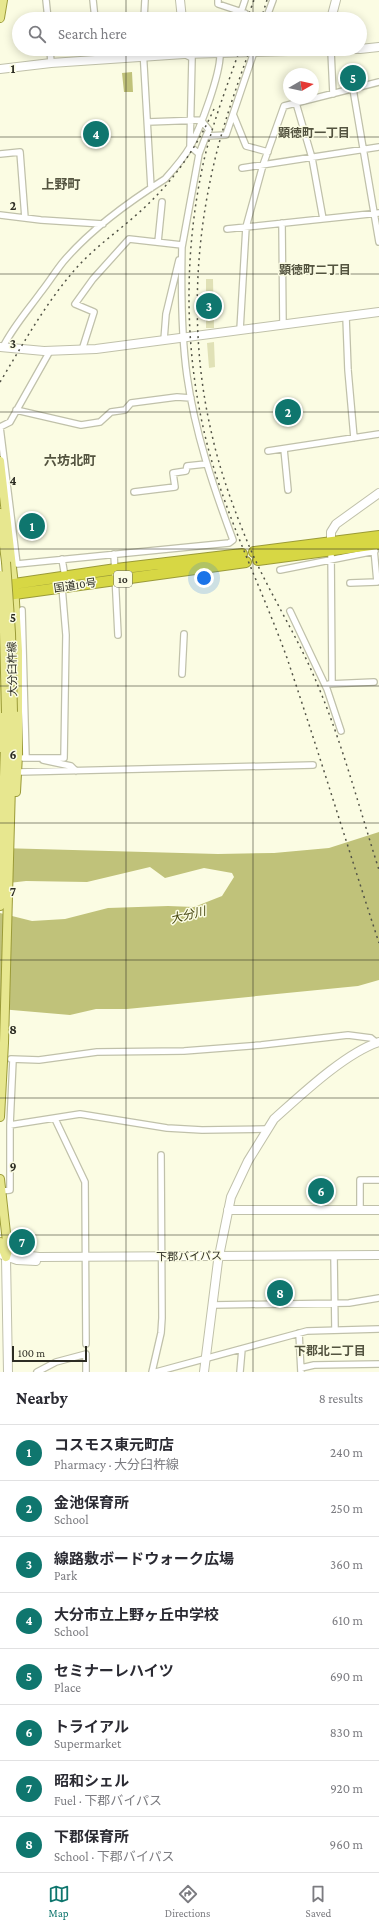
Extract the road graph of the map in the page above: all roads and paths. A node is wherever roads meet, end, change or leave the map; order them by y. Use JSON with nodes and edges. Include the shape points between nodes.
{"nodes":[{"id":1,"x":3,"y":0,"type":"edge"},
{"id":2,"x":46,"y":0,"type":"edge"},
{"id":3,"x":93,"y":0,"type":"edge"},
{"id":4,"x":145,"y":0,"type":"edge"},
{"id":5,"x":180,"y":0,"type":"edge"},
{"id":6,"x":218,"y":0,"type":"edge"},
{"id":7,"x":245,"y":0,"type":"edge"},
{"id":8,"x":272,"y":0,"type":"edge"},
{"id":9,"x":336,"y":0,"type":"edge"},
{"id":10,"x":47,"y":12,"type":"edge"},
{"id":11,"x":94,"y":12,"type":"edge"},
{"id":12,"x":144,"y":12,"type":"edge"},
{"id":13,"x":181,"y":12,"type":"edge"},
{"id":14,"x":268,"y":12,"type":"edge"},
{"id":15,"x":333,"y":12,"type":"edge"},
{"id":16,"x":0,"y":18,"type":"edge"},
{"id":17,"x":379,"y":47,"type":"edge"},
{"id":18,"x":367,"y":48,"type":"edge"},
{"id":19,"x":50,"y":56,"type":"edge"},
{"id":20,"x":98,"y":56,"type":"edge"},
{"id":21,"x":124,"y":56,"type":"edge"},
{"id":22,"x":143,"y":56,"type":"edge"},
{"id":23,"x":189,"y":56,"type":"edge"},
{"id":24,"x":220,"y":56,"type":"edge"},
{"id":25,"x":252,"y":56,"type":"edge"},
{"id":26,"x":331,"y":56,"type":"edge"},
{"id":27,"x":98,"y":60,"type":"junction"},
{"id":28,"x":51,"y":63,"type":"junction"},
{"id":29,"x":0,"y":69,"type":"edge"},
{"id":30,"x":379,"y":82,"type":"edge"},
{"id":31,"x":353,"y":89,"type":"junction"},
{"id":32,"x":333,"y":94,"type":"junction"},
{"id":33,"x":319,"y":97,"type":"edge"},
{"id":34,"x":292,"y":104,"type":"edge"},
{"id":35,"x":296,"y":104,"type":"edge"},
{"id":36,"x":233,"y":114,"type":"junction"},
{"id":37,"x":191,"y":120,"type":"junction"},
{"id":38,"x":201,"y":120,"type":"junction"},
{"id":39,"x":148,"y":122,"type":"junction"},
{"id":40,"x":206,"y":136,"type":"junction"},
{"id":41,"x":190,"y":146,"type":"junction"},
{"id":42,"x":379,"y":147,"type":"edge"},
{"id":43,"x":364,"y":149,"type":"junction"},
{"id":44,"x":268,"y":152,"type":"junction"},
{"id":45,"x":0,"y":154,"type":"edge"},
{"id":46,"x":199,"y":154,"type":"junction"},
{"id":47,"x":312,"y":158,"type":"junction"},
{"id":48,"x":263,"y":165,"type":"junction"},
{"id":49,"x":242,"y":168,"type":"dead end"},
{"id":50,"x":151,"y":188,"type":"junction"},
{"id":51,"x":162,"y":202,"type":"dead end"},
{"id":52,"x":376,"y":213,"type":"edge"},
{"id":53,"x":0,"y":215,"type":"edge"},
{"id":54,"x":25,"y":218,"type":"junction"},
{"id":55,"x":323,"y":219,"type":"junction"},
{"id":56,"x":282,"y":223,"type":"junction"},
{"id":57,"x":103,"y":224,"type":"junction"},
{"id":58,"x":246,"y":227,"type":"junction"},
{"id":59,"x":226,"y":229,"type":"dead end"},
{"id":60,"x":158,"y":242,"type":"junction"},
{"id":61,"x":379,"y":242,"type":"edge"},
{"id":62,"x":182,"y":245,"type":"junction"},
{"id":63,"x":379,"y":312,"type":"edge"},
{"id":64,"x":346,"y":317,"type":"junction"},
{"id":65,"x":283,"y":325,"type":"junction"},
{"id":66,"x":240,"y":330,"type":"junction"},
{"id":67,"x":183,"y":337,"type":"junction"},
{"id":68,"x":164,"y":340,"type":"junction"},
{"id":69,"x":2,"y":347,"type":"edge"},
{"id":70,"x":82,"y":350,"type":"junction"},
{"id":71,"x":50,"y":351,"type":"junction"},
{"id":72,"x":191,"y":398,"type":"junction"},
{"id":73,"x":16,"y":410,"type":"junction"},
{"id":74,"x":379,"y":434,"type":"edge"},
{"id":75,"x":354,"y":438,"type":"junction"},
{"id":76,"x":284,"y":449,"type":"junction"},
{"id":77,"x":268,"y":451,"type":"dead end"},
{"id":78,"x":1,"y":458,"type":"edge"},
{"id":79,"x":206,"y":464,"type":"junction"},
{"id":80,"x":288,"y":490,"type":"dead end"},
{"id":81,"x":134,"y":492,"type":"dead end"},
{"id":82,"x":379,"y":493,"type":"edge"},
{"id":83,"x":0,"y":513,"type":"edge"},
{"id":84,"x":377,"y":544,"type":"edge"},
{"id":85,"x":331,"y":551,"type":"junction"},
{"id":86,"x":114,"y":554,"type":"junction"},
{"id":87,"x":256,"y":556,"type":"dead end"},
{"id":88,"x":62,"y":559,"type":"junction"},
{"id":89,"x":116,"y":569,"type":"junction"},
{"id":90,"x":280,"y":570,"type":"dead end"},
{"id":91,"x":0,"y":575,"type":"edge"},
{"id":92,"x":116,"y":580,"type":"junction"},
{"id":93,"x":63,"y":582,"type":"junction"},
{"id":94,"x":350,"y":583,"type":"dead end"},
{"id":95,"x":0,"y":586,"type":"edge"},
{"id":96,"x":14,"y":589,"type":"junction"},
{"id":97,"x":0,"y":596,"type":"edge"},
{"id":98,"x":22,"y":610,"type":"dead end"},
{"id":99,"x":290,"y":611,"type":"dead end"},
{"id":100,"x":184,"y":634,"type":"dead end"},
{"id":101,"x":118,"y":635,"type":"dead end"},
{"id":102,"x":21,"y":652,"type":"junction"},
{"id":103,"x":0,"y":671,"type":"edge"},
{"id":104,"x":182,"y":674,"type":"dead end"},
{"id":105,"x":374,"y":682,"type":"dead end"},
{"id":106,"x":332,"y":683,"type":"junction"},
{"id":107,"x":326,"y":686,"type":"junction"},
{"id":108,"x":10,"y":712,"type":"junction"},
{"id":109,"x":341,"y":731,"type":"dead end"},
{"id":110,"x":0,"y":748,"type":"edge"},
{"id":111,"x":38,"y":758,"type":"junction"},
{"id":112,"x":313,"y":765,"type":"dead end"},
{"id":113,"x":76,"y":771,"type":"junction"},
{"id":114,"x":13,"y":775,"type":"junction"},
{"id":115,"x":0,"y":797,"type":"edge"},
{"id":116,"x":2,"y":830,"type":"junction"},
{"id":117,"x":0,"y":906,"type":"edge"},
{"id":118,"x":378,"y":1043,"type":"edge"},
{"id":119,"x":0,"y":1117,"type":"edge"},
{"id":120,"x":55,"y":1119,"type":"junction"},
{"id":121,"x":10,"y":1125,"type":"junction"},
{"id":122,"x":267,"y":1129,"type":"junction"},
{"id":123,"x":161,"y":1155,"type":"dead end"},
{"id":124,"x":0,"y":1179,"type":"edge"},
{"id":125,"x":379,"y":1180,"type":"edge"},
{"id":126,"x":1,"y":1191,"type":"junction"},
{"id":127,"x":228,"y":1210,"type":"junction"},
{"id":128,"x":360,"y":1210,"type":"junction"},
{"id":129,"x":379,"y":1210,"type":"edge"},
{"id":130,"x":3,"y":1250,"type":"edge"},
{"id":131,"x":379,"y":1254,"type":"edge"},
{"id":132,"x":334,"y":1257,"type":"junction"},
{"id":133,"x":219,"y":1258,"type":"junction"},
{"id":134,"x":87,"y":1259,"type":"junction"},
{"id":135,"x":161,"y":1259,"type":"junction"},
{"id":136,"x":379,"y":1260,"type":"edge"},
{"id":137,"x":379,"y":1298,"type":"edge"},
{"id":138,"x":335,"y":1303,"type":"junction"},
{"id":139,"x":212,"y":1305,"type":"junction"},
{"id":140,"x":4,"y":1317,"type":"edge"},
{"id":141,"x":379,"y":1329,"type":"edge"},
{"id":142,"x":335,"y":1330,"type":"junction"},
{"id":143,"x":299,"y":1333,"type":"junction"},
{"id":144,"x":86,"y":1344,"type":"dead end"},
{"id":145,"x":242,"y":1349,"type":"junction"},
{"id":146,"x":205,"y":1359,"type":"junction"},
{"id":147,"x":379,"y":1364,"type":"edge"},
{"id":148,"x":336,"y":1365,"type":"junction"},
{"id":149,"x":301,"y":1370,"type":"edge"},
{"id":150,"x":8,"y":1372,"type":"edge"},
{"id":151,"x":37,"y":1372,"type":"edge"},
{"id":152,"x":86,"y":1372,"type":"edge"},
{"id":153,"x":152,"y":1372,"type":"edge"},
{"id":154,"x":156,"y":1372,"type":"edge"},
{"id":155,"x":204,"y":1372,"type":"edge"},
{"id":156,"x":240,"y":1372,"type":"edge"},
{"id":157,"x":336,"y":1372,"type":"edge"}],
"edges":[{"from":1,"to":16,"type":"main road"},
{"from":2,"to":10,"type":"street"},
{"from":3,"to":11,"type":"street"},
{"from":4,"to":12,"type":"street"},
{"from":5,"to":13,"type":"street"},
{"from":6,"to":7,"type":"street","via":[[218,4],[243,12]]},
{"from":8,"to":14,"type":"street"},
{"from":9,"to":15,"type":"street"},
{"from":17,"to":18,"type":"street"},
{"from":19,"to":28,"type":"street"},
{"from":20,"to":27,"type":"street"},
{"from":21,"to":27,"type":"street"},
{"from":22,"to":39,"type":"street"},
{"from":23,"to":37,"type":"street","via":[[192,58]]},
{"from":24,"to":38,"type":"street","via":[[220,66]]},
{"from":25,"to":36,"type":"street"},
{"from":26,"to":32,"type":"street"},
{"from":27,"to":28,"type":"street"},
{"from":28,"to":29,"type":"street"},
{"from":30,"to":31,"type":"street"},
{"from":31,"to":32,"type":"street"},
{"from":31,"to":43,"type":"street"},
{"from":32,"to":33,"type":"street"},
{"from":34,"to":44,"type":"street","via":[[284,106]]},
{"from":35,"to":47,"type":"street"},
{"from":36,"to":40,"type":"street","via":[[226,134]]},
{"from":36,"to":44,"type":"street","via":[[246,146]]},
{"from":37,"to":38,"type":"street"},
{"from":37,"to":39,"type":"street"},
{"from":37,"to":41,"type":"street"},
{"from":38,"to":40,"type":"street","via":[[208,130]]},
{"from":38,"to":41,"type":"street"},
{"from":39,"to":50,"type":"street"},
{"from":40,"to":46,"type":"street"},
{"from":41,"to":46,"type":"street"},
{"from":41,"to":50,"type":"street","via":[[165,179]]},
{"from":42,"to":43,"type":"street"},
{"from":43,"to":47,"type":"street"},
{"from":43,"to":52,"type":"street"},
{"from":44,"to":48,"type":"street"},
{"from":45,"to":54,"type":"street","via":[[20,152]]},
{"from":46,"to":62,"type":"street"},
{"from":47,"to":48,"type":"street"},
{"from":47,"to":55,"type":"street"},
{"from":48,"to":49,"type":"street"},
{"from":48,"to":58,"type":"street"},
{"from":50,"to":57,"type":"street"},
{"from":51,"to":60,"type":"street"},
{"from":52,"to":55,"type":"street"},
{"from":52,"to":61,"type":"street"},
{"from":53,"to":54,"type":"street"},
{"from":54,"to":57,"type":"street"},
{"from":55,"to":56,"type":"street"},
{"from":56,"to":58,"type":"street"},
{"from":56,"to":65,"type":"street"},
{"from":57,"to":69,"type":"street","via":[[63,262]]},
{"from":58,"to":59,"type":"street"},
{"from":58,"to":66,"type":"street"},
{"from":60,"to":62,"type":"street"},
{"from":60,"to":70,"type":"street","via":[[129,239],[84,290],[75,304],[94,312]]},
{"from":62,"to":67,"type":"street"},
{"from":62,"to":68,"type":"street","via":[[166,314]]},
{"from":63,"to":64,"type":"street"},
{"from":64,"to":65,"type":"street"},
{"from":64,"to":75,"type":"street"},
{"from":65,"to":66,"type":"street"},
{"from":66,"to":67,"type":"street"},
{"from":67,"to":68,"type":"street"},
{"from":67,"to":72,"type":"street"},
{"from":68,"to":70,"type":"street"},
{"from":69,"to":71,"type":"street"},
{"from":70,"to":71,"type":"street"},
{"from":71,"to":73,"type":"street"},
{"from":72,"to":73,"type":"street","via":[[177,397],[130,403],[125,410],[111,412],[100,422],[81,425]]},
{"from":72,"to":79,"type":"street"},
{"from":73,"to":78,"type":"street","via":[[10,422],[0,427]]},
{"from":74,"to":75,"type":"street"},
{"from":75,"to":76,"type":"street"},
{"from":76,"to":77,"type":"street"},
{"from":76,"to":80,"type":"street"},
{"from":78,"to":88,"type":"street","via":[[17,564]]},
{"from":78,"to":96,"type":"main road"},
{"from":79,"to":81,"type":"street","via":[[187,466],[186,471],[173,473],[175,487]]},
{"from":79,"to":86,"type":"street","via":[[233,540],[230,543]]},
{"from":82,"to":85,"type":"street","via":[[336,524],[331,532]]},
{"from":83,"to":108,"type":"main road","name":"大分臼杵線","bridge":true,"via":[[11,633]]},
{"from":84,"to":85,"type":"highway"},
{"from":84,"to":94,"type":"street","via":[[377,582]]},
{"from":85,"to":87,"type":"highway"},
{"from":85,"to":90,"type":"street"},
{"from":85,"to":106,"type":"street"},
{"from":86,"to":88,"type":"street"},
{"from":86,"to":89,"type":"street"},
{"from":88,"to":93,"type":"street"},
{"from":89,"to":92,"type":"street"},
{"from":89,"to":92,"type":"highway","name":"国道10号","number":"10","via":[[244,558]]},
{"from":89,"to":93,"type":"highway","name":"国道10号","number":"10"},
{"from":91,"to":108,"type":"main road","name":"大分臼杵線","bridge":true},
{"from":92,"to":93,"type":"highway","name":"国道10号","number":"10"},
{"from":92,"to":101,"type":"street"},
{"from":93,"to":96,"type":"highway","name":"国道10号","number":"10"},
{"from":93,"to":111,"type":"street","via":[[66,636],[64,758]]},
{"from":95,"to":96,"type":"highway","name":"国道10号","number":"10"},
{"from":96,"to":97,"type":"highway","name":"国道10号","number":"10"},
{"from":96,"to":102,"type":"main road"},
{"from":98,"to":102,"type":"street"},
{"from":99,"to":107,"type":"street"},
{"from":100,"to":104,"type":"street"},
{"from":102,"to":111,"type":"street","via":[[24,758]]},
{"from":102,"to":114,"type":"main road"},
{"from":103,"to":110,"type":"main road"},
{"from":105,"to":106,"type":"street"},
{"from":106,"to":107,"type":"street"},
{"from":107,"to":109,"type":"street"},
{"from":108,"to":114,"type":"main road","name":"大分臼杵線"},
{"from":111,"to":113,"type":"street","via":[[71,766]]},
{"from":112,"to":113,"type":"street"},
{"from":113,"to":114,"type":"street"},
{"from":114,"to":116,"type":"main road","name":"大分臼杵線"},
{"from":114,"to":119,"type":"main road"},
{"from":115,"to":116,"type":"main road"},
{"from":116,"to":117,"type":"main road"},
{"from":118,"to":121,"type":"street","via":[[371,1038],[348,1035],[192,1050],[97,1052],[39,1060],[12,1059]]},
{"from":118,"to":122,"type":"street","via":[[341,1062],[285,1109]]},
{"from":120,"to":121,"type":"street"},
{"from":120,"to":122,"type":"street","via":[[80,1114],[167,1128]]},
{"from":120,"to":134,"type":"street","via":[[85,1182]]},
{"from":121,"to":126,"type":"street","via":[[10,1190]]},
{"from":122,"to":127,"type":"street","via":[[237,1182]]},
{"from":123,"to":135,"type":"street"},
{"from":124,"to":126,"type":"main road"},
{"from":125,"to":128,"type":"street","via":[[360,1180]]},
{"from":126,"to":130,"type":"main road"},
{"from":127,"to":128,"type":"street"},
{"from":127,"to":133,"type":"street"},
{"from":128,"to":129,"type":"street"},
{"from":130,"to":134,"type":"street","name":"下郡バイパス","via":[[31,1262]]},
{"from":130,"to":140,"type":"street"},
{"from":131,"to":132,"type":"street","name":"下郡バイパス"},
{"from":132,"to":133,"type":"street","name":"下郡バイパス"},
{"from":132,"to":136,"type":"street","name":"下郡バイパス"},
{"from":132,"to":138,"type":"street"},
{"from":133,"to":135,"type":"street","name":"下郡バイパス"},
{"from":133,"to":139,"type":"street"},
{"from":134,"to":135,"type":"street","name":"下郡バイパス"},
{"from":134,"to":144,"type":"street"},
{"from":135,"to":153,"type":"street","via":[[161,1333]]},
{"from":137,"to":138,"type":"street"},
{"from":138,"to":139,"type":"street"},
{"from":138,"to":142,"type":"street"},
{"from":139,"to":146,"type":"street"},
{"from":140,"to":150,"type":"street"},
{"from":141,"to":142,"type":"street"},
{"from":142,"to":143,"type":"street"},
{"from":143,"to":145,"type":"street"},
{"from":143,"to":149,"type":"street"},
{"from":145,"to":146,"type":"street"},
{"from":145,"to":156,"type":"street"},
{"from":146,"to":154,"type":"street"},
{"from":146,"to":155,"type":"street"},
{"from":147,"to":148,"type":"street"},
{"from":148,"to":149,"type":"street","via":[[314,1365]]},
{"from":148,"to":157,"type":"street"},
{"from":151,"to":152,"type":"street","via":[[56,1362],[86,1354]]}]}
